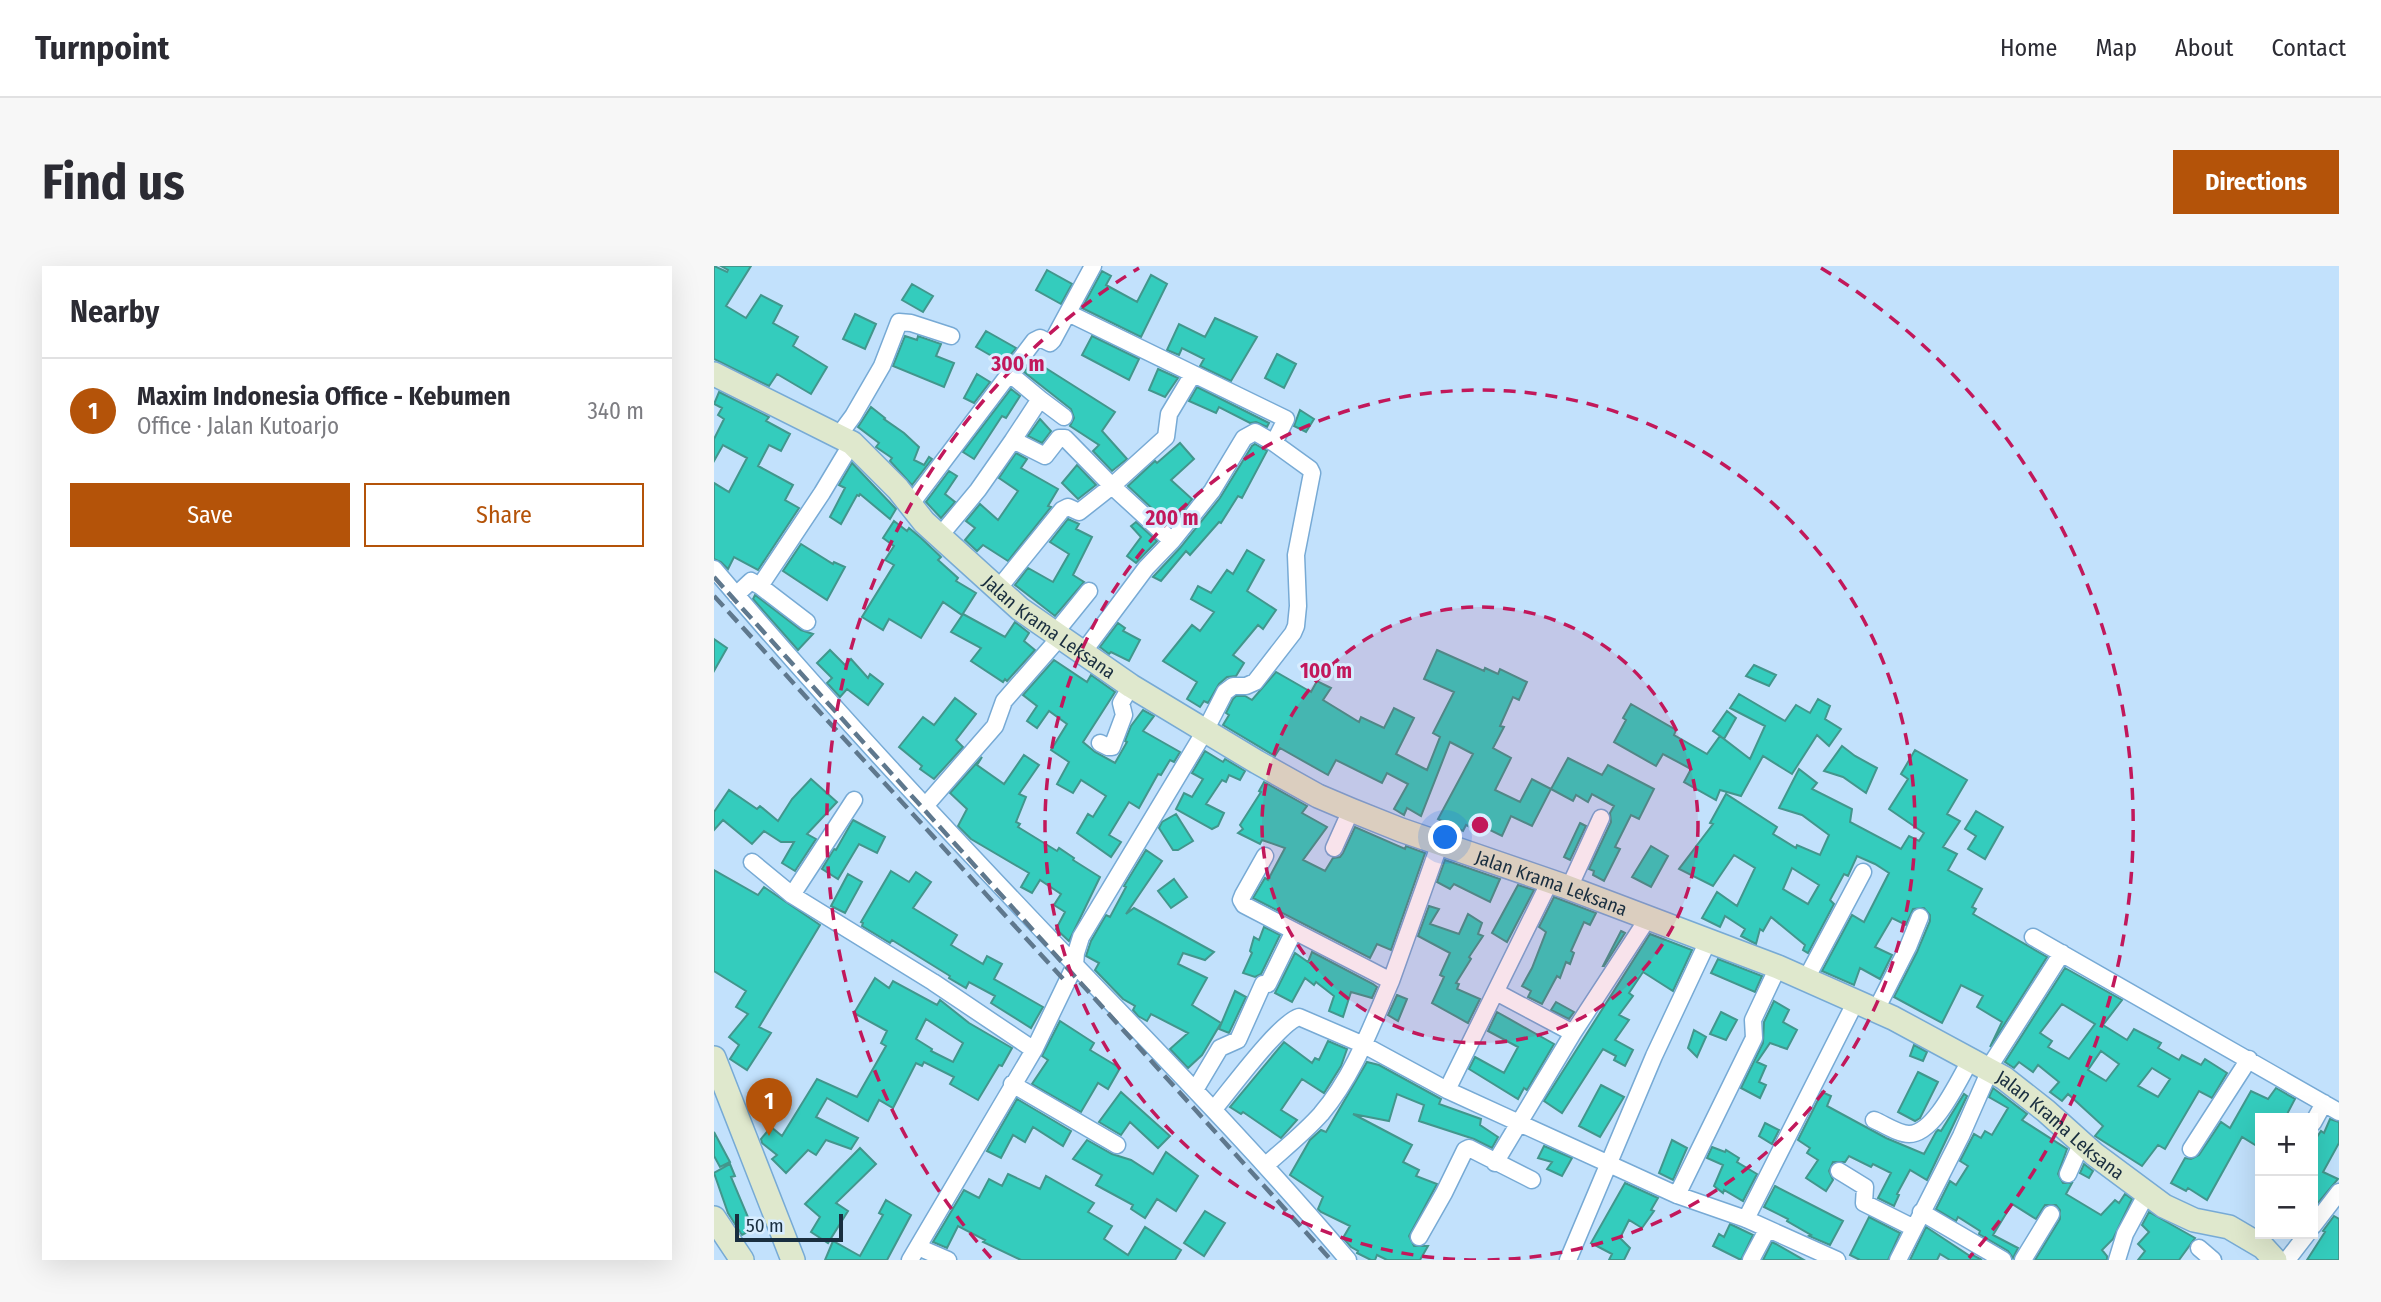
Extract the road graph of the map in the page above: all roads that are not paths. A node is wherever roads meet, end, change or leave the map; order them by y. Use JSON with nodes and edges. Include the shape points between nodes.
{"nodes":[{"id":1,"x":1093,"y":266,"type":"edge"},
{"id":2,"x":1068,"y":313,"type":"junction"},
{"id":3,"x":951,"y":336,"type":"dead end"},
{"id":4,"x":1009,"y":373,"type":"junction"},
{"id":5,"x":714,"y":374,"type":"edge"},
{"id":6,"x":1193,"y":374,"type":"junction"},
{"id":7,"x":1040,"y":399,"type":"junction"},
{"id":8,"x":1063,"y":417,"type":"dead end"},
{"id":9,"x":845,"y":439,"type":"junction"},
{"id":10,"x":1013,"y":440,"type":"junction"},
{"id":11,"x":1274,"y":443,"type":"junction"},
{"id":12,"x":1112,"y":486,"type":"junction"},
{"id":13,"x":911,"y":505,"type":"junction"},
{"id":14,"x":939,"y":537,"type":"junction"},
{"id":15,"x":1172,"y":541,"type":"junction"},
{"id":16,"x":714,"y":569,"type":"edge"},
{"id":17,"x":760,"y":586,"type":"junction"},
{"id":18,"x":998,"y":589,"type":"junction"},
{"id":19,"x":1089,"y":592,"type":"dead end"},
{"id":20,"x":736,"y":595,"type":"junction"},
{"id":21,"x":807,"y":622,"type":"dead end"},
{"id":22,"x":1058,"y":635,"type":"junction"},
{"id":23,"x":1084,"y":651,"type":"junction"},
{"id":24,"x":1131,"y":686,"type":"junction"},
{"id":25,"x":1205,"y":731,"type":"junction"},
{"id":26,"x":1100,"y":743,"type":"dead end"},
{"id":27,"x":854,"y":800,"type":"dead end"},
{"id":28,"x":926,"y":805,"type":"junction"},
{"id":29,"x":1351,"y":810,"type":"junction"},
{"id":30,"x":1601,"y":818,"type":"dead end"},
{"id":31,"x":1440,"y":843,"type":"junction"},
{"id":32,"x":1334,"y":848,"type":"dead end"},
{"id":33,"x":1265,"y":856,"type":"dead end"},
{"id":34,"x":752,"y":862,"type":"dead end"},
{"id":35,"x":1863,"y":872,"type":"dead end"},
{"id":36,"x":1560,"y":884,"type":"junction"},
{"id":37,"x":792,"y":895,"type":"junction"},
{"id":38,"x":1920,"y":917,"type":"dead end"},
{"id":39,"x":1648,"y":918,"type":"junction"},
{"id":40,"x":1294,"y":931,"type":"junction"},
{"id":41,"x":2032,"y":937,"type":"dead end"},
{"id":42,"x":1708,"y":941,"type":"junction"},
{"id":43,"x":2062,"y":953,"type":"junction"},
{"id":44,"x":1075,"y":965,"type":"junction"},
{"id":45,"x":1778,"y":967,"type":"junction"},
{"id":46,"x":1807,"y":979,"type":"junction"},
{"id":47,"x":1391,"y":981,"type":"junction"},
{"id":48,"x":1496,"y":992,"type":"junction"},
{"id":49,"x":1866,"y":1006,"type":"junction"},
{"id":50,"x":1573,"y":1033,"type":"junction"},
{"id":51,"x":1364,"y":1045,"type":"junction"},
{"id":52,"x":1034,"y":1050,"type":"junction"},
{"id":53,"x":714,"y":1058,"type":"edge"},
{"id":54,"x":2249,"y":1059,"type":"junction"},
{"id":55,"x":1980,"y":1064,"type":"junction"},
{"id":56,"x":1012,"y":1084,"type":"junction"},
{"id":57,"x":1195,"y":1090,"type":"junction"},
{"id":58,"x":1447,"y":1090,"type":"junction"},
{"id":59,"x":2325,"y":1103,"type":"junction"},
{"id":60,"x":1214,"y":1109,"type":"junction"},
{"id":61,"x":2339,"y":1112,"type":"edge"},
{"id":62,"x":2318,"y":1115,"type":"edge"},
{"id":63,"x":1874,"y":1120,"type":"dead end"},
{"id":64,"x":1520,"y":1123,"type":"junction"},
{"id":65,"x":2081,"y":1142,"type":"junction"},
{"id":66,"x":1117,"y":1145,"type":"dead end"},
{"id":67,"x":2191,"y":1149,"type":"dead end"},
{"id":68,"x":1495,"y":1163,"type":"junction"},
{"id":69,"x":1609,"y":1164,"type":"junction"},
{"id":70,"x":1266,"y":1165,"type":"junction"},
{"id":71,"x":1839,"y":1171,"type":"dead end"},
{"id":72,"x":2067,"y":1174,"type":"dead end"},
{"id":73,"x":1532,"y":1180,"type":"dead end"},
{"id":74,"x":2339,"y":1192,"type":"edge"},
{"id":75,"x":2147,"y":1193,"type":"junction"},
{"id":76,"x":1677,"y":1195,"type":"junction"},
{"id":77,"x":1921,"y":1212,"type":"junction"},
{"id":78,"x":2051,"y":1214,"type":"dead end"},
{"id":79,"x":714,"y":1218,"type":"edge"},
{"id":80,"x":1746,"y":1219,"type":"junction"},
{"id":81,"x":2318,"y":1219,"type":"edge"},
{"id":82,"x":1914,"y":1228,"type":"junction"},
{"id":83,"x":1767,"y":1230,"type":"junction"},
{"id":84,"x":1419,"y":1237,"type":"dead end"},
{"id":85,"x":2303,"y":1239,"type":"edge"},
{"id":86,"x":2199,"y":1248,"type":"dead end"},
{"id":87,"x":914,"y":1253,"type":"edge"},
{"id":88,"x":2264,"y":1256,"type":"edge"},
{"id":89,"x":742,"y":1260,"type":"edge"},
{"id":90,"x":793,"y":1260,"type":"edge"},
{"id":91,"x":948,"y":1260,"type":"edge"},
{"id":92,"x":1348,"y":1260,"type":"edge"},
{"id":93,"x":1568,"y":1260,"type":"edge"},
{"id":94,"x":1751,"y":1260,"type":"edge"},
{"id":95,"x":1837,"y":1260,"type":"edge"},
{"id":96,"x":1898,"y":1260,"type":"edge"},
{"id":97,"x":2003,"y":1260,"type":"edge"},
{"id":98,"x":2023,"y":1260,"type":"edge"},
{"id":99,"x":2117,"y":1260,"type":"edge"},
{"id":100,"x":2213,"y":1260,"type":"edge"},
{"id":101,"x":2287,"y":1260,"type":"edge"}],
"edges":[{"from":1,"to":2,"type":"street"},
{"from":2,"to":4,"type":"street","via":[[1053,340],[1034,341]]},
{"from":2,"to":6,"type":"street"},
{"from":3,"to":9,"type":"street","via":[[899,322]]},
{"from":4,"to":7,"type":"street"},
{"from":4,"to":13,"type":"street"},
{"from":5,"to":9,"type":"street","name":"Jalan Krama Leksana"},
{"from":6,"to":11,"type":"street","via":[[1286,419]]},
{"from":6,"to":12,"type":"street","via":[[1169,414],[1166,437]]},
{"from":7,"to":8,"type":"street"},
{"from":7,"to":10,"type":"street"},
{"from":9,"to":13,"type":"street","name":"Jalan Krama Leksana"},
{"from":9,"to":17,"type":"street","via":[[822,493]]},
{"from":10,"to":12,"type":"street","via":[[1045,456],[1059,438],[1065,438]]},
{"from":10,"to":14,"type":"street"},
{"from":11,"to":15,"type":"street","via":[[1255,432],[1244,439],[1212,491]]},
{"from":11,"to":25,"type":"street","via":[[1312,473],[1296,555],[1296,626],[1255,682],[1229,688]]},
{"from":12,"to":15,"type":"street"},
{"from":12,"to":18,"type":"street","via":[[1079,512],[1068,507],[1062,510]]},
{"from":13,"to":14,"type":"street","name":"Jalan Krama Leksana"},
{"from":14,"to":18,"type":"street","name":"Jalan Krama Leksana"},
{"from":15,"to":23,"type":"street"},
{"from":16,"to":20,"type":"street"},
{"from":17,"to":20,"type":"street","via":[[751,581]]},
{"from":17,"to":21,"type":"street"},
{"from":18,"to":22,"type":"street","name":"Jalan Krama Leksana"},
{"from":19,"to":22,"type":"street"},
{"from":20,"to":28,"type":"street"},
{"from":22,"to":23,"type":"street","name":"Jalan Krama Leksana"},
{"from":22,"to":28,"type":"street","via":[[1010,694],[995,726]]},
{"from":23,"to":24,"type":"street","name":"Jalan Krama Leksana"},
{"from":24,"to":25,"type":"street","name":"Jalan Krama Leksana"},
{"from":24,"to":26,"type":"street","via":[[1121,704],[1124,715],[1112,747]]},
{"from":25,"to":29,"type":"street","name":"Jalan Krama Leksana"},
{"from":25,"to":44,"type":"street","via":[[1081,937]]},
{"from":27,"to":37,"type":"street"},
{"from":28,"to":44,"type":"street"},
{"from":29,"to":31,"type":"street","name":"Jalan Krama Leksana"},
{"from":29,"to":32,"type":"street"},
{"from":30,"to":36,"type":"street"},
{"from":31,"to":36,"type":"street","name":"Jalan Krama Leksana"},
{"from":31,"to":47,"type":"street"},
{"from":33,"to":40,"type":"street","via":[[1241,900]]},
{"from":34,"to":37,"type":"street"},
{"from":35,"to":46,"type":"street"},
{"from":36,"to":39,"type":"street","name":"Jalan Krama Leksana"},
{"from":36,"to":48,"type":"street"},
{"from":37,"to":52,"type":"street"},
{"from":38,"to":49,"type":"street","via":[[1908,947]]},
{"from":39,"to":42,"type":"street","name":"Jalan Krama Leksana"},
{"from":39,"to":50,"type":"street"},
{"from":40,"to":47,"type":"street"},
{"from":40,"to":57,"type":"street","via":[[1238,1040],[1220,1048]]},
{"from":41,"to":43,"type":"street"},
{"from":42,"to":45,"type":"street","name":"Jalan Krama Leksana"},
{"from":42,"to":69,"type":"street"},
{"from":43,"to":54,"type":"street"},
{"from":43,"to":55,"type":"street"},
{"from":44,"to":52,"type":"street"},
{"from":44,"to":57,"type":"street"},
{"from":45,"to":46,"type":"street","name":"Jalan Krama Leksana"},
{"from":45,"to":76,"type":"street","via":[[1752,1020],[1754,1038]]},
{"from":46,"to":49,"type":"street","name":"Jalan Krama Leksana"},
{"from":47,"to":51,"type":"street"},
{"from":48,"to":50,"type":"street"},
{"from":48,"to":58,"type":"street"},
{"from":49,"to":55,"type":"street","name":"Jalan Krama Leksana"},
{"from":49,"to":80,"type":"street"},
{"from":50,"to":64,"type":"street"},
{"from":51,"to":58,"type":"street"},
{"from":51,"to":60,"type":"street","via":[[1299,1017]]},
{"from":51,"to":70,"type":"street","via":[[1322,1113]]},
{"from":52,"to":56,"type":"street"},
{"from":53,"to":90,"type":"street"},
{"from":54,"to":59,"type":"street"},
{"from":54,"to":67,"type":"street"},
{"from":55,"to":63,"type":"street","via":[[1924,1129],[1906,1135]]},
{"from":55,"to":65,"type":"street","name":"Jalan Krama Leksana","via":[[2035,1102]]},
{"from":55,"to":77,"type":"street","via":[[1986,1079]]},
{"from":56,"to":66,"type":"street"},
{"from":56,"to":87,"type":"street"},
{"from":57,"to":60,"type":"street"},
{"from":58,"to":64,"type":"street"},
{"from":59,"to":61,"type":"street"},
{"from":59,"to":62,"type":"street"},
{"from":60,"to":70,"type":"street"},
{"from":64,"to":68,"type":"street"},
{"from":64,"to":69,"type":"street"},
{"from":65,"to":72,"type":"street"},
{"from":65,"to":75,"type":"street","name":"Jalan Krama Leksana"},
{"from":68,"to":73,"type":"street"},
{"from":68,"to":84,"type":"street","via":[[1465,1150]]},
{"from":69,"to":76,"type":"street"},
{"from":69,"to":93,"type":"street"},
{"from":70,"to":92,"type":"street"},
{"from":71,"to":82,"type":"street","via":[[1865,1187],[1864,1203]]},
{"from":74,"to":81,"type":"street"},
{"from":75,"to":88,"type":"street","name":"Jalan Krama Leksana","via":[[2194,1220],[2229,1227]]},
{"from":75,"to":99,"type":"street"},
{"from":76,"to":80,"type":"street"},
{"from":77,"to":82,"type":"street"},
{"from":77,"to":97,"type":"street"},
{"from":78,"to":98,"type":"street"},
{"from":79,"to":89,"type":"street"},
{"from":80,"to":83,"type":"street"},
{"from":82,"to":96,"type":"street"},
{"from":83,"to":94,"type":"street"},
{"from":83,"to":95,"type":"street"},
{"from":85,"to":101,"type":"street"},
{"from":86,"to":100,"type":"street"},
{"from":87,"to":91,"type":"street"}]}
